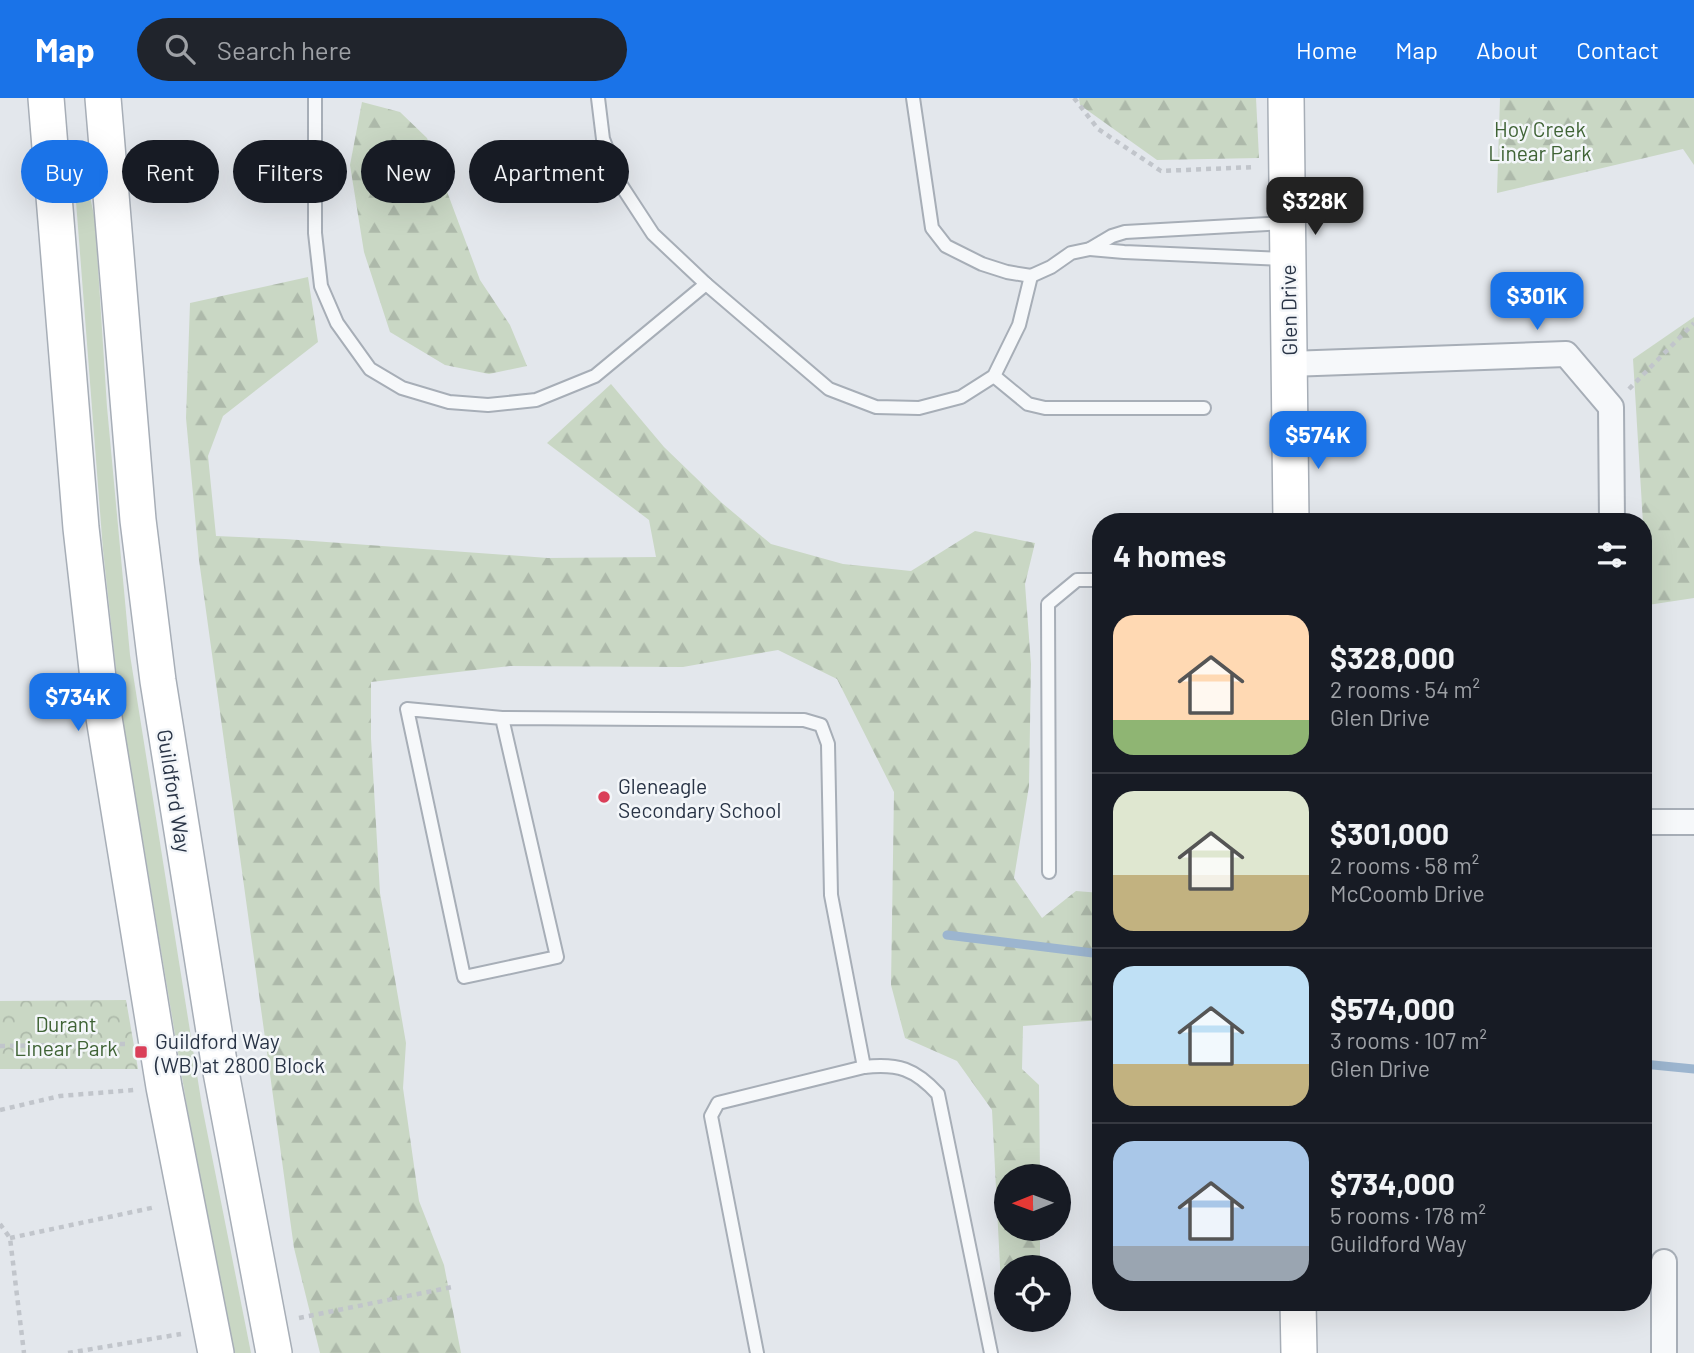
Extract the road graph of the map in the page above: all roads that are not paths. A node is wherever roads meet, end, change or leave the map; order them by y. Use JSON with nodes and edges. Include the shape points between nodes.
{"nodes":[{"id":1,"x":46,"y":98,"type":"edge"},
{"id":2,"x":103,"y":98,"type":"edge"},
{"id":3,"x":315,"y":98,"type":"edge"},
{"id":4,"x":598,"y":98,"type":"edge"},
{"id":5,"x":913,"y":98,"type":"edge"},
{"id":6,"x":1286,"y":98,"type":"edge"},
{"id":7,"x":1287,"y":223,"type":"junction"},
{"id":8,"x":1090,"y":249,"type":"junction"},
{"id":9,"x":1287,"y":259,"type":"junction"},
{"id":10,"x":1031,"y":276,"type":"junction"},
{"id":11,"x":706,"y":284,"type":"junction"},
{"id":12,"x":1289,"y":364,"type":"junction"},
{"id":13,"x":994,"y":376,"type":"junction"},
{"id":14,"x":1204,"y":408,"type":"dead end"},
{"id":15,"x":1291,"y":513,"type":"edge"},
{"id":16,"x":1612,"y":513,"type":"edge"},
{"id":17,"x":1092,"y":580,"type":"edge"},
{"id":18,"x":502,"y":718,"type":"junction"},
{"id":19,"x":1652,"y":822,"type":"edge"},
{"id":20,"x":1694,"y":822,"type":"edge"},
{"id":21,"x":1049,"y":872,"type":"dead end"},
{"id":22,"x":864,"y":1067,"type":"junction"},
{"id":23,"x":1664,"y":1262,"type":"dead end"},
{"id":24,"x":1298,"y":1311,"type":"edge"},
{"id":25,"x":216,"y":1353,"type":"edge"},
{"id":26,"x":274,"y":1353,"type":"edge"},
{"id":27,"x":757,"y":1353,"type":"edge"},
{"id":28,"x":991,"y":1353,"type":"edge"},
{"id":29,"x":1299,"y":1353,"type":"edge"},
{"id":30,"x":1664,"y":1353,"type":"edge"}],
"edges":[{"from":1,"to":25,"type":"main road","via":[[81,528],[99,687],[164,1087]]},
{"from":2,"to":26,"type":"main road","name":"Guildford Way","via":[[138,520],[158,681],[218,1056]]},
{"from":3,"to":11,"type":"lane","via":[[315,233],[321,285],[337,323],[370,369],[402,388],[449,402],[488,405],[536,400],[594,376]]},
{"from":4,"to":11,"type":"lane","via":[[603,139],[621,185],[653,234]]},
{"from":5,"to":10,"type":"lane","via":[[932,229],[946,246],[982,264]]},
{"from":6,"to":7,"type":"main road","name":"Glen Drive"},
{"from":7,"to":8,"type":"lane","via":[[1125,232]]},
{"from":7,"to":9,"type":"main road","name":"Glen Drive"},
{"from":8,"to":9,"type":"lane"},
{"from":8,"to":10,"type":"lane","via":[[1071,253]]},
{"from":9,"to":12,"type":"main road","name":"Glen Drive"},
{"from":10,"to":13,"type":"lane","via":[[1019,325]]},
{"from":11,"to":13,"type":"lane","via":[[829,389],[876,407],[919,408],[961,397]]},
{"from":12,"to":15,"type":"main road","name":"Glen Drive"},
{"from":12,"to":16,"type":"street","via":[[1566,354],[1611,407]]},
{"from":13,"to":14,"type":"lane","via":[[1028,404],[1045,408]]},
{"from":17,"to":21,"type":"lane","via":[[1077,580],[1048,604]]},
{"from":18,"to":18,"type":"lane","via":[[407,709],[464,977],[557,957]]},
{"from":18,"to":22,"type":"lane","via":[[804,720],[821,725],[828,744],[831,895]]},
{"from":19,"to":20,"type":"street"},
{"from":22,"to":27,"type":"lane","via":[[718,1103],[711,1116]]},
{"from":22,"to":28,"type":"lane","via":[[902,1069],[923,1078],[938,1094]]},
{"from":23,"to":30,"type":"street"},
{"from":24,"to":29,"type":"main road"}]}
